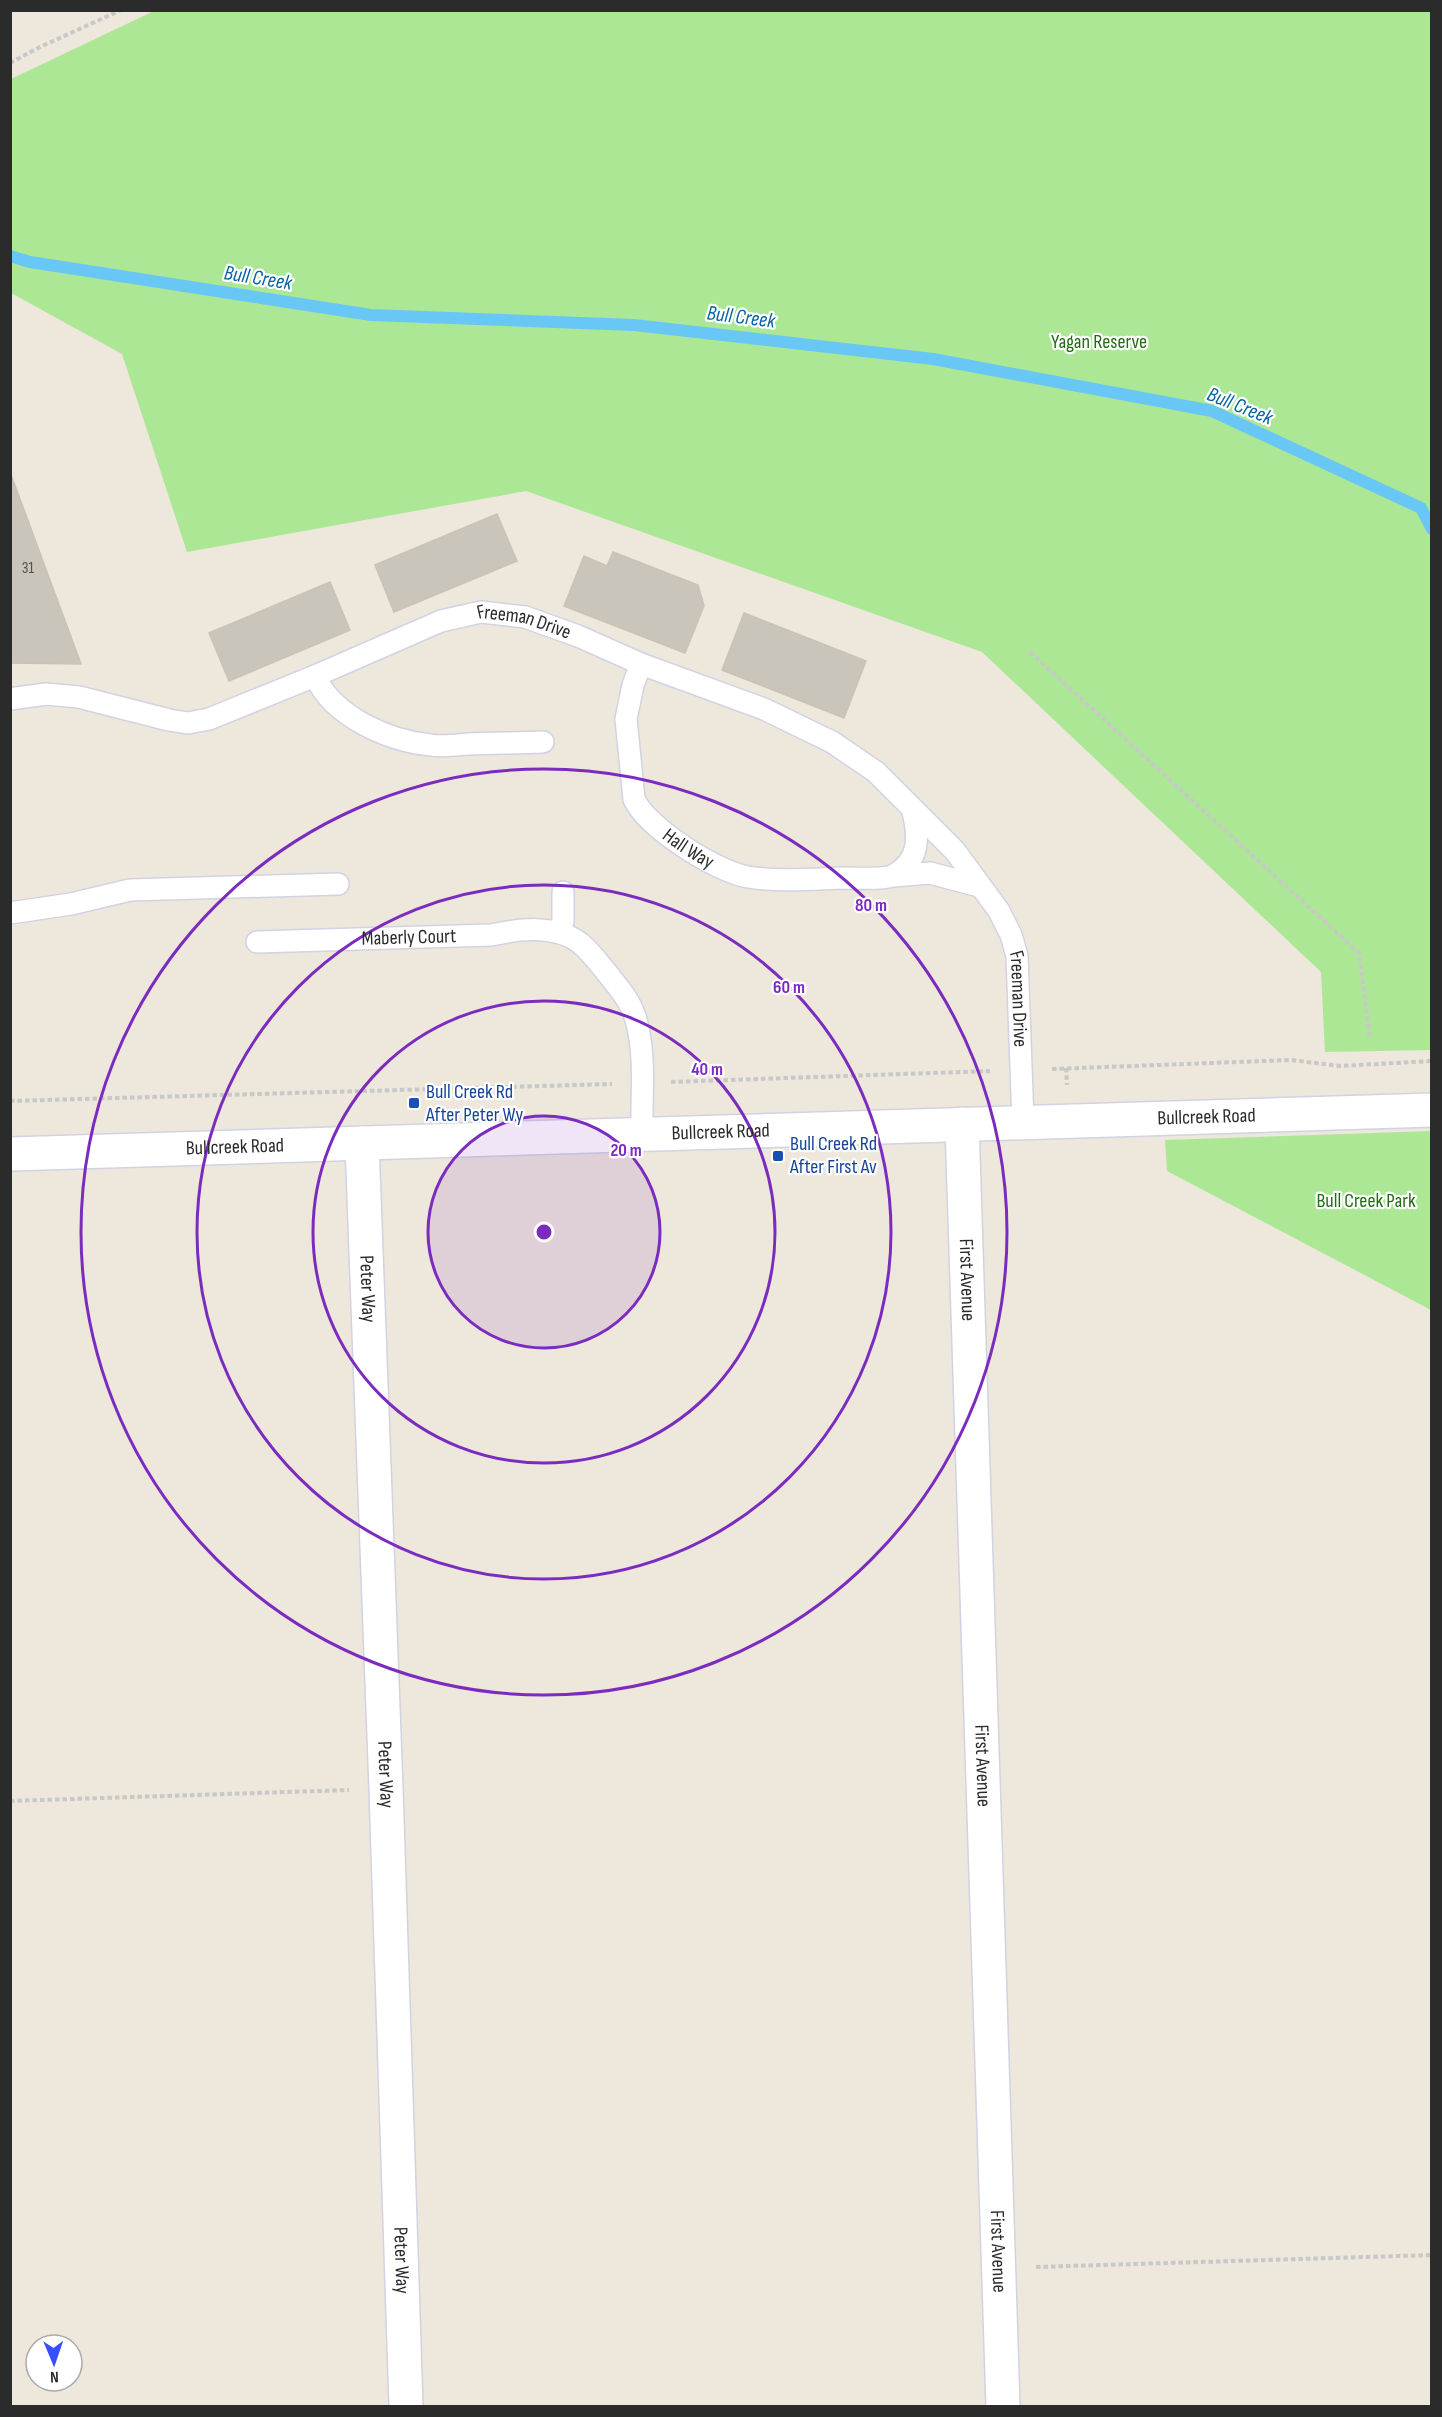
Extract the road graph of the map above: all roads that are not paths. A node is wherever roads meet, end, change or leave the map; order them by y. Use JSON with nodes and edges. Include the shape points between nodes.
{"nodes":[{"id":1,"x":641,"y":664,"type":"junction"},
{"id":2,"x":315,"y":676,"type":"junction"},
{"id":3,"x":10,"y":699,"type":"edge"},
{"id":4,"x":543,"y":742,"type":"dead end"},
{"id":5,"x":913,"y":812,"type":"junction"},
{"id":6,"x":893,"y":876,"type":"junction"},
{"id":7,"x":338,"y":884,"type":"dead end"},
{"id":8,"x":979,"y":886,"type":"junction"},
{"id":9,"x":563,"y":892,"type":"dead end"},
{"id":10,"x":10,"y":913,"type":"edge"},
{"id":11,"x":560,"y":933,"type":"junction"},
{"id":12,"x":257,"y":942,"type":"dead end"},
{"id":13,"x":1431,"y":1110,"type":"edge"},
{"id":14,"x":1023,"y":1122,"type":"junction"},
{"id":15,"x":962,"y":1124,"type":"junction"},
{"id":16,"x":642,"y":1134,"type":"junction"},
{"id":17,"x":362,"y":1143,"type":"junction"},
{"id":18,"x":10,"y":1154,"type":"edge"},
{"id":19,"x":406,"y":2406,"type":"edge"},
{"id":20,"x":1003,"y":2406,"type":"edge"}],
"edges":[{"from":1,"to":2,"type":"lane","name":"Freeman Drive","via":[[525,616],[481,612],[441,621]]},
{"from":1,"to":5,"type":"lane","name":"Freeman Drive","via":[[764,709],[832,742],[876,772]]},
{"from":1,"to":6,"type":"lane","name":"Hall Way","via":[[626,719],[631,790],[638,810],[667,836],[722,868],[746,877],[777,880]]},
{"from":2,"to":3,"type":"lane","name":"Freeman Drive","via":[[209,719],[188,723],[79,697],[46,694]]},
{"from":2,"to":4,"type":"lane","via":[[333,702],[361,723],[399,738],[431,746]]},
{"from":5,"to":6,"type":"lane","via":[[918,832],[916,850]]},
{"from":5,"to":8,"type":"lane","name":"Freeman Drive","via":[[955,851]]},
{"from":6,"to":8,"type":"lane","name":"Hall Way","via":[[930,873]]},
{"from":7,"to":10,"type":"lane","via":[[130,890]]},
{"from":8,"to":14,"type":"lane","name":"Freeman Drive","via":[[999,910],[1017,956]]},
{"from":9,"to":11,"type":"lane"},
{"from":11,"to":12,"type":"lane","name":"Maberly Court","via":[[516,930],[491,935]]},
{"from":11,"to":16,"type":"lane","name":"Maberly Court","via":[[579,942],[628,1000],[639,1035]]},
{"from":13,"to":14,"type":"street","name":"Bullcreek Road"},
{"from":14,"to":15,"type":"street","name":"Bullcreek Road"},
{"from":15,"to":16,"type":"street","name":"Bullcreek Road"},
{"from":15,"to":20,"type":"street","name":"First Avenue"},
{"from":16,"to":17,"type":"street","name":"Bullcreek Road"},
{"from":17,"to":18,"type":"street","name":"Bullcreek Road"},
{"from":17,"to":19,"type":"street","name":"Peter Way"}]}
